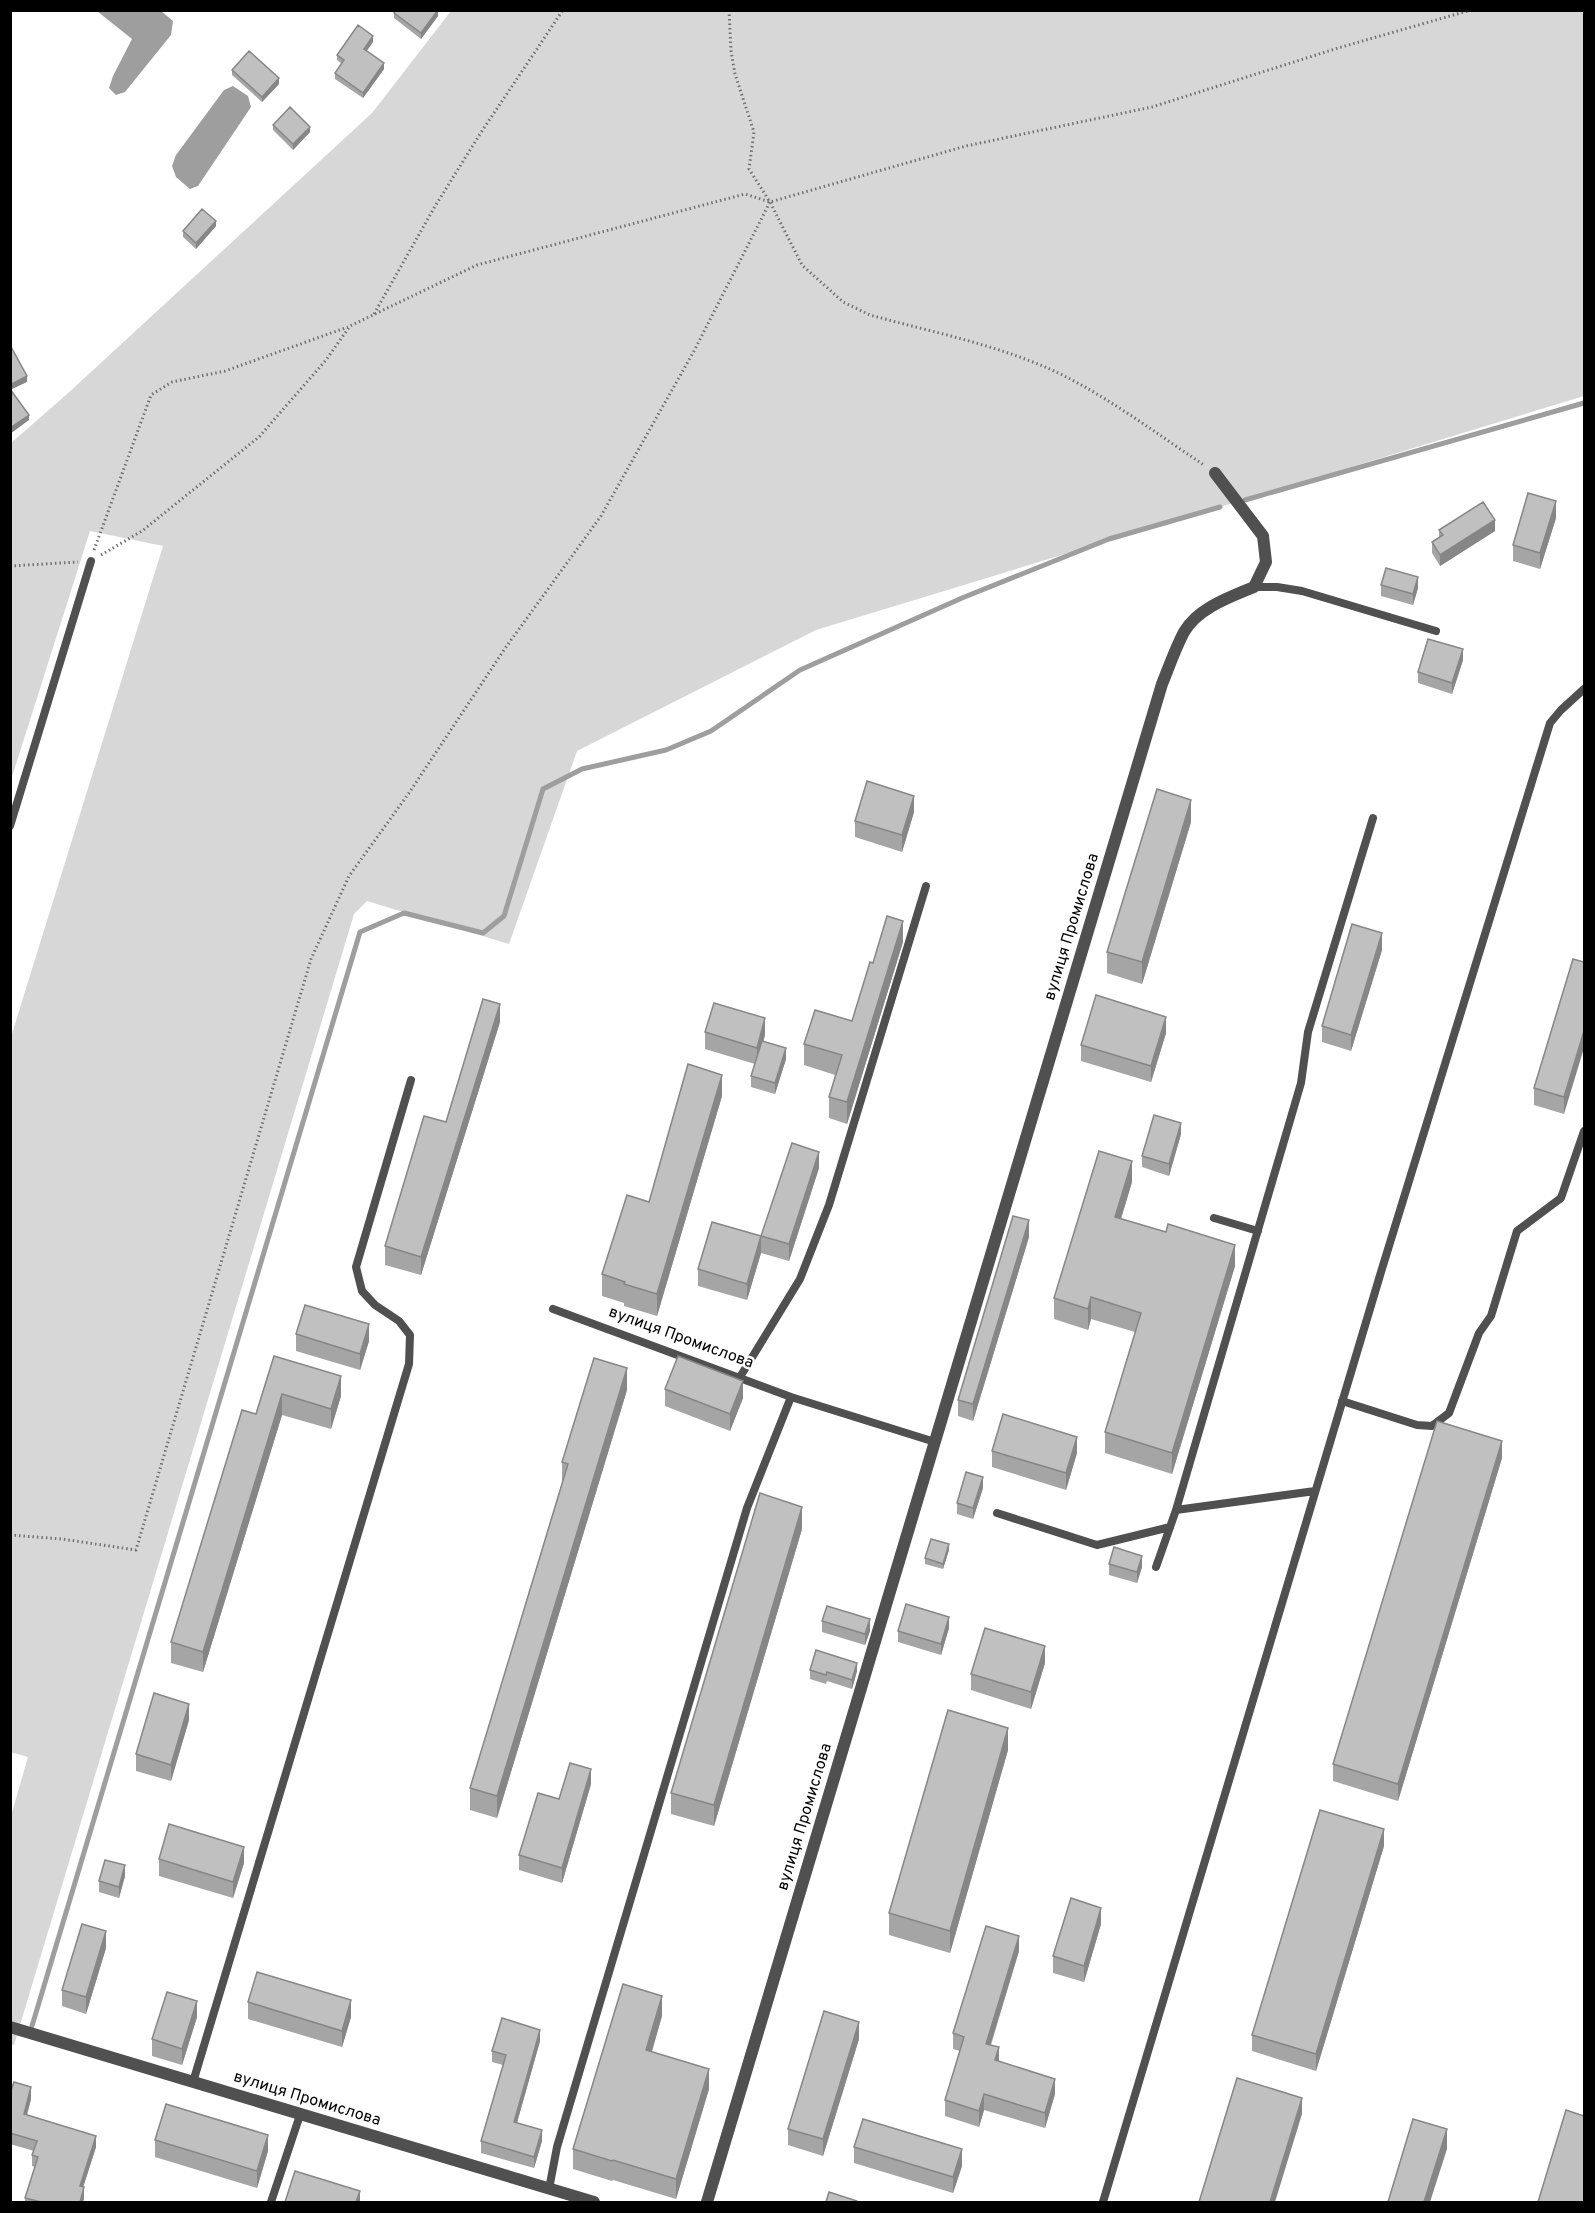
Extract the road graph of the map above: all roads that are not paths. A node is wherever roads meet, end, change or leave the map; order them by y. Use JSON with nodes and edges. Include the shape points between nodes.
{"nodes":[{"id":1,"x":1215,"y":473,"type":"road end"},
{"id":2,"x":90,"y":561,"type":"road end"},
{"id":3,"x":1254,"y":587,"type":"junction"},
{"id":4,"x":1436,"y":630,"type":"dead end"},
{"id":5,"x":1584,"y":689,"type":"edge"},
{"id":6,"x":1373,"y":818,"type":"dead end"},
{"id":7,"x":10,"y":826,"type":"edge"},
{"id":8,"x":926,"y":886,"type":"dead end"},
{"id":9,"x":411,"y":1080,"type":"dead end"},
{"id":10,"x":1584,"y":1131,"type":"edge"},
{"id":11,"x":1215,"y":1218,"type":"dead end"},
{"id":12,"x":1258,"y":1231,"type":"junction"},
{"id":13,"x":553,"y":1309,"type":"dead end"},
{"id":14,"x":741,"y":1377,"type":"junction"},
{"id":15,"x":791,"y":1397,"type":"junction"},
{"id":16,"x":1342,"y":1401,"type":"junction"},
{"id":17,"x":935,"y":1442,"type":"junction"},
{"id":18,"x":1315,"y":1491,"type":"junction"},
{"id":19,"x":1176,"y":1510,"type":"junction"},
{"id":20,"x":997,"y":1513,"type":"dead end"},
{"id":21,"x":1170,"y":1527,"type":"junction"},
{"id":22,"x":1156,"y":1567,"type":"dead end"},
{"id":23,"x":10,"y":2027,"type":"edge"},
{"id":24,"x":194,"y":2082,"type":"junction"},
{"id":25,"x":300,"y":2115,"type":"junction"},
{"id":26,"x":549,"y":2189,"type":"junction"},
{"id":27,"x":271,"y":2202,"type":"edge"},
{"id":28,"x":594,"y":2202,"type":"edge"},
{"id":29,"x":707,"y":2202,"type":"edge"},
{"id":30,"x":1103,"y":2202,"type":"edge"}],
"edges":[{"from":1,"to":3,"type":"street","via":[[1263,536],[1266,562]]},
{"from":2,"to":7,"type":"lane"},
{"from":3,"to":4,"type":"lane","via":[[1302,591]]},
{"from":3,"to":17,"type":"street","name":"вулиця Промислова","via":[[1202,613],[1185,630],[1172,659]]},
{"from":5,"to":16,"type":"lane","via":[[1550,723]]},
{"from":6,"to":12,"type":"lane","via":[[1308,1032],[1301,1083]]},
{"from":8,"to":14,"type":"lane","via":[[829,1205],[800,1279]]},
{"from":9,"to":24,"type":"lane","via":[[356,1268],[363,1291],[410,1335],[409,1364]]},
{"from":10,"to":16,"type":"lane","via":[[1561,1198],[1517,1231],[1491,1316],[1479,1333],[1449,1413],[1432,1426],[1417,1425]]},
{"from":11,"to":12,"type":"lane"},
{"from":12,"to":19,"type":"lane"},
{"from":13,"to":14,"type":"lane","name":"вулиця Промислова"},
{"from":14,"to":15,"type":"lane","name":"вулиця Промислова"},
{"from":15,"to":17,"type":"lane","name":"вулиця Промислова"},
{"from":15,"to":26,"type":"lane","via":[[747,1508],[557,2147]]},
{"from":16,"to":18,"type":"lane"},
{"from":17,"to":29,"type":"street","name":"вулиця Промислова"},
{"from":18,"to":19,"type":"lane"},
{"from":18,"to":30,"type":"lane"},
{"from":19,"to":21,"type":"lane"},
{"from":20,"to":21,"type":"lane","via":[[1097,1545]]},
{"from":21,"to":22,"type":"lane"},
{"from":23,"to":24,"type":"street","name":"вулиця Промислова"},
{"from":24,"to":25,"type":"street","name":"вулиця Промислова"},
{"from":25,"to":26,"type":"street","name":"вулиця Промислова"},
{"from":25,"to":27,"type":"lane"},
{"from":26,"to":28,"type":"street","name":"вулиця Промислова"}]}
